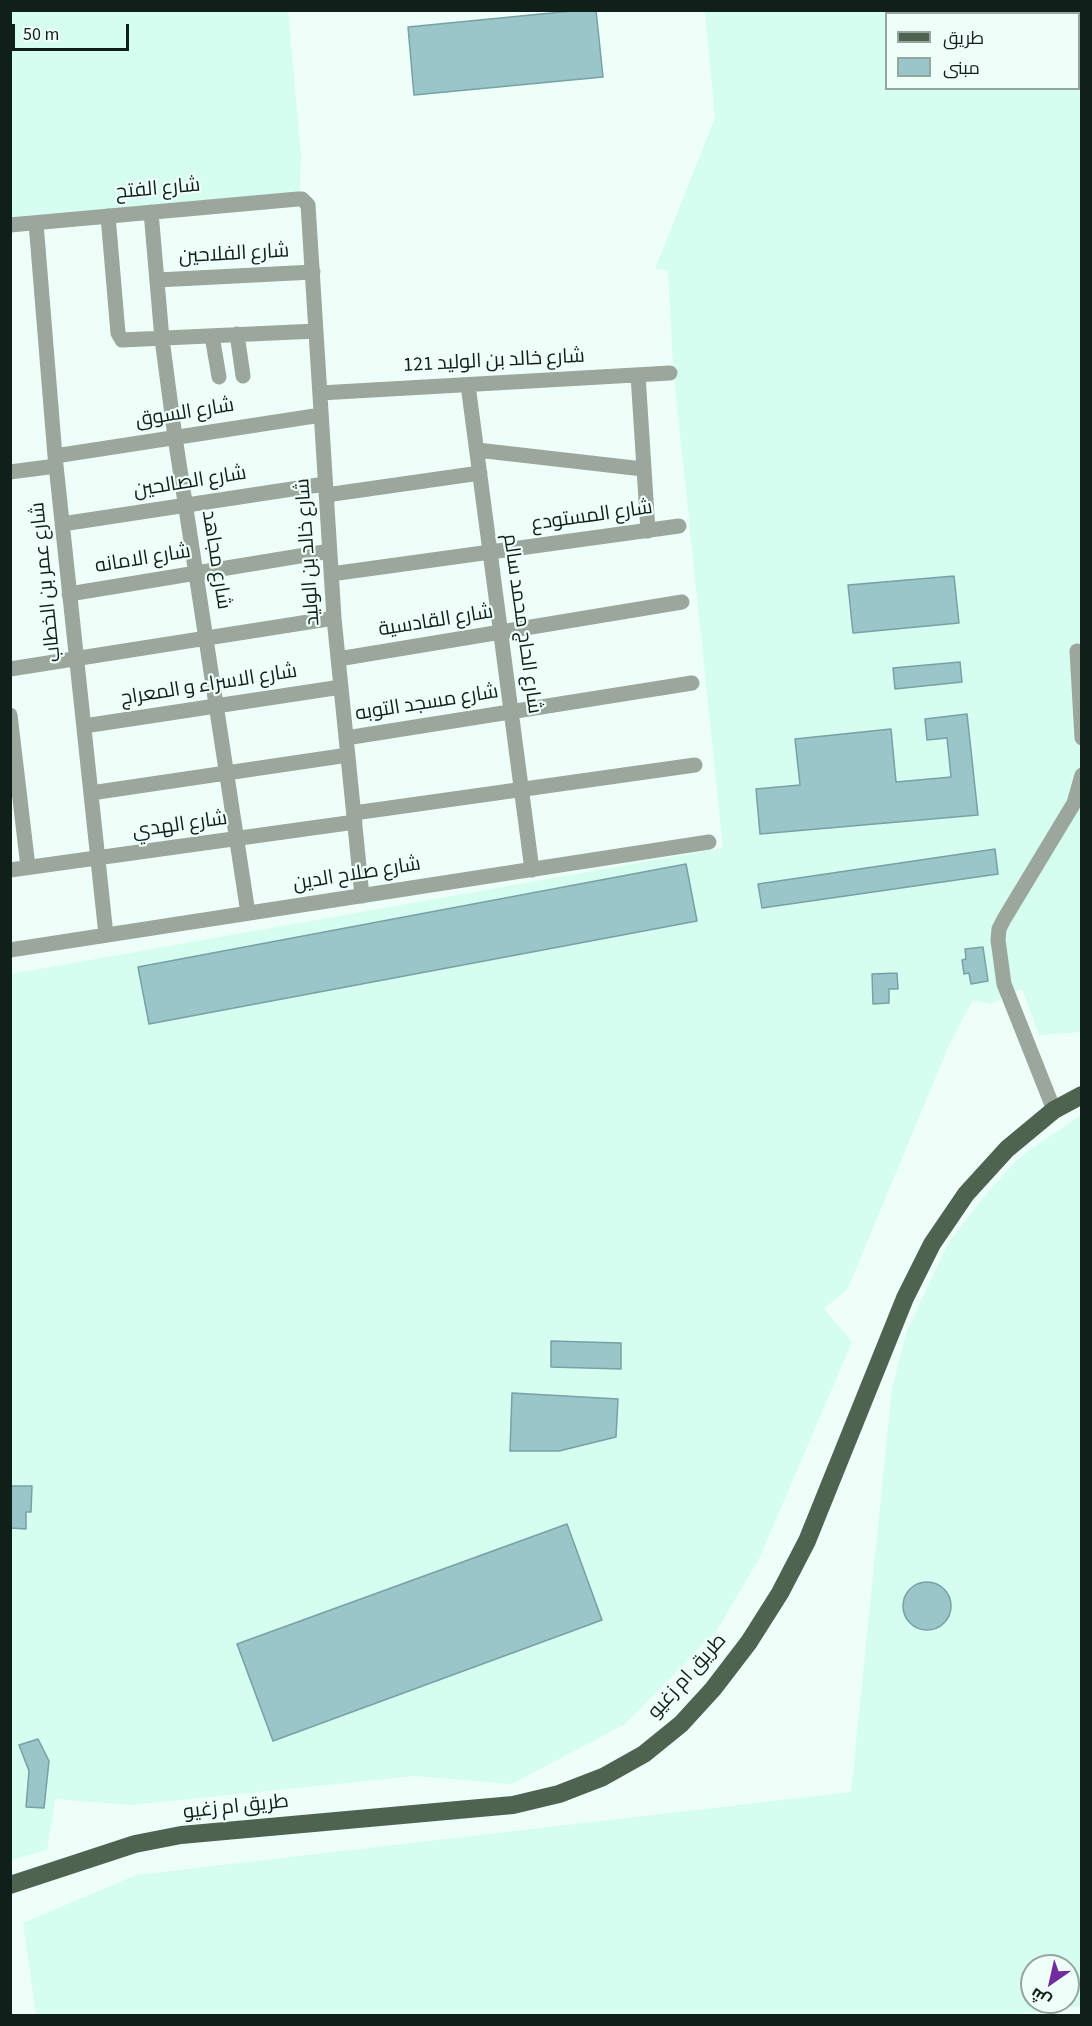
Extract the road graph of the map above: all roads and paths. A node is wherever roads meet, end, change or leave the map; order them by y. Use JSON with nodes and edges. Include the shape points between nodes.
{"nodes":[{"id":1,"x":308,"y":205,"type":"joint"},
{"id":2,"x":151,"y":212,"type":"junction"},
{"id":3,"x":108,"y":216,"type":"junction"},
{"id":4,"x":36,"y":223,"type":"junction"},
{"id":5,"x":10,"y":225,"type":"edge"},
{"id":6,"x":313,"y":272,"type":"junction"},
{"id":7,"x":157,"y":280,"type":"junction"},
{"id":8,"x":316,"y":331,"type":"junction"},
{"id":9,"x":237,"y":334,"type":"junction"},
{"id":10,"x":212,"y":336,"type":"junction"},
{"id":11,"x":162,"y":339,"type":"junction"},
{"id":12,"x":670,"y":373,"type":"dead end"},
{"id":13,"x":638,"y":375,"type":"junction"},
{"id":14,"x":243,"y":376,"type":"dead end"},
{"id":15,"x":219,"y":378,"type":"dead end"},
{"id":16,"x":468,"y":385,"type":"junction"},
{"id":17,"x":320,"y":393,"type":"junction"},
{"id":18,"x":321,"y":415,"type":"junction"},
{"id":19,"x":175,"y":437,"type":"junction"},
{"id":20,"x":477,"y":450,"type":"junction"},
{"id":21,"x":55,"y":461,"type":"junction"},
{"id":22,"x":643,"y":469,"type":"junction"},
{"id":23,"x":10,"y":472,"type":"edge"},
{"id":24,"x":480,"y":473,"type":"junction"},
{"id":25,"x":325,"y":489,"type":"junction"},
{"id":26,"x":185,"y":505,"type":"junction"},
{"id":27,"x":62,"y":524,"type":"junction"},
{"id":28,"x":680,"y":526,"type":"dead end"},
{"id":29,"x":648,"y":531,"type":"junction"},
{"id":30,"x":330,"y":551,"type":"junction"},
{"id":31,"x":490,"y":552,"type":"junction"},
{"id":32,"x":196,"y":573,"type":"junction"},
{"id":33,"x":331,"y":574,"type":"junction"},
{"id":34,"x":69,"y":594,"type":"junction"},
{"id":35,"x":682,"y":602,"type":"dead end"},
{"id":36,"x":334,"y":618,"type":"junction"},
{"id":37,"x":500,"y":633,"type":"junction"},
{"id":38,"x":206,"y":639,"type":"junction"},
{"id":39,"x":1077,"y":651,"type":"dead end"},
{"id":40,"x":76,"y":659,"type":"junction"},
{"id":41,"x":338,"y":659,"type":"junction"},
{"id":42,"x":10,"y":669,"type":"edge"},
{"id":43,"x":693,"y":683,"type":"dead end"},
{"id":44,"x":341,"y":687,"type":"junction"},
{"id":45,"x":216,"y":706,"type":"junction"},
{"id":46,"x":511,"y":712,"type":"junction"},
{"id":47,"x":10,"y":715,"type":"edge"},
{"id":48,"x":84,"y":726,"type":"junction"},
{"id":49,"x":346,"y":738,"type":"junction"},
{"id":50,"x":1082,"y":738,"type":"edge"},
{"id":51,"x":348,"y":755,"type":"junction"},
{"id":52,"x":695,"y":765,"type":"dead end"},
{"id":53,"x":226,"y":773,"type":"junction"},
{"id":54,"x":1082,"y":775,"type":"edge"},
{"id":55,"x":522,"y":790,"type":"junction"},
{"id":56,"x":91,"y":793,"type":"junction"},
{"id":57,"x":354,"y":818,"type":"junction"},
{"id":58,"x":237,"y":840,"type":"junction"},
{"id":59,"x":709,"y":842,"type":"dead end"},
{"id":60,"x":98,"y":859,"type":"junction"},
{"id":61,"x":28,"y":867,"type":"junction"},
{"id":62,"x":10,"y":870,"type":"edge"},
{"id":63,"x":532,"y":870,"type":"junction"},
{"id":64,"x":362,"y":896,"type":"junction"},
{"id":65,"x":248,"y":913,"type":"junction"},
{"id":66,"x":106,"y":935,"type":"junction"},
{"id":67,"x":10,"y":950,"type":"edge"},
{"id":68,"x":1082,"y":1095,"type":"edge"},
{"id":69,"x":1054,"y":1110,"type":"junction"},
{"id":70,"x":28,"y":1878,"type":"junction"},
{"id":71,"x":10,"y":1885,"type":"edge"},
{"id":72,"x":10,"y":1896,"type":"edge"}],
"edges":[{"from":1,"to":2,"type":"street","name":"شارع الفتح","via":[[298,199]]},
{"from":1,"to":6,"type":"street","name":"شارع خالد بن الوليد"},
{"from":2,"to":3,"type":"street","name":"شارع الفتح"},
{"from":2,"to":7,"type":"street","name":"شارع مجاهد"},
{"from":3,"to":4,"type":"street","name":"شارع الفتح"},
{"from":3,"to":11,"type":"street","via":[[119,338]]},
{"from":4,"to":5,"type":"street","name":"شارع الفتح"},
{"from":4,"to":21,"type":"street","name":"شارع عمر بن الخطاب"},
{"from":6,"to":7,"type":"street","name":"شارع الفلاحين"},
{"from":6,"to":8,"type":"street","name":"شارع خالد بن الوليد"},
{"from":7,"to":11,"type":"street","name":"شارع مجاهد"},
{"from":8,"to":9,"type":"street"},
{"from":8,"to":17,"type":"street","name":"شارع خالد بن الوليد"},
{"from":9,"to":10,"type":"street"},
{"from":9,"to":14,"type":"street"},
{"from":10,"to":11,"type":"street"},
{"from":10,"to":15,"type":"street"},
{"from":11,"to":19,"type":"street","name":"شارع مجاهد"},
{"from":12,"to":13,"type":"street","name":"شارع خالد بن الوليد 121"},
{"from":13,"to":16,"type":"street","name":"شارع خالد بن الوليد 121"},
{"from":13,"to":22,"type":"street"},
{"from":16,"to":17,"type":"street","name":"شارع خالد بن الوليد 121"},
{"from":16,"to":20,"type":"street","name":"شارع الحاج محمد سالم"},
{"from":17,"to":18,"type":"street","name":"شارع خالد بن الوليد"},
{"from":18,"to":19,"type":"street","name":"شارع السوق"},
{"from":18,"to":25,"type":"street","name":"شارع خالد بن الوليد"},
{"from":19,"to":21,"type":"street","name":"شارع السوق"},
{"from":19,"to":26,"type":"street","name":"شارع مجاهد"},
{"from":20,"to":22,"type":"street"},
{"from":20,"to":24,"type":"street","name":"شارع الحاج محمد سالم"},
{"from":21,"to":23,"type":"street","name":"شارع السوق"},
{"from":21,"to":27,"type":"street","name":"شارع عمر بن الخطاب"},
{"from":22,"to":29,"type":"street"},
{"from":24,"to":25,"type":"street","name":"شارع الصالحين"},
{"from":24,"to":31,"type":"street","name":"شارع الحاج محمد سالم"},
{"from":25,"to":26,"type":"street","name":"شارع الصالحين"},
{"from":25,"to":30,"type":"street","name":"شارع خالد بن الوليد"},
{"from":26,"to":27,"type":"street","name":"شارع الصالحين"},
{"from":26,"to":32,"type":"street","name":"شارع مجاهد"},
{"from":27,"to":34,"type":"street","name":"شارع عمر بن الخطاب"},
{"from":28,"to":29,"type":"street","name":"شارع المستودع"},
{"from":29,"to":31,"type":"street","name":"شارع المستودع"},
{"from":30,"to":32,"type":"street","name":"شارع الامانه"},
{"from":30,"to":33,"type":"street","name":"شارع خالد بن الوليد"},
{"from":31,"to":33,"type":"street","name":"شارع المستودع"},
{"from":31,"to":37,"type":"street","name":"شارع الحاج محمد سالم"},
{"from":32,"to":34,"type":"street","name":"شارع الامانه"},
{"from":32,"to":38,"type":"street","name":"شارع مجاهد"},
{"from":33,"to":36,"type":"street","name":"شارع خالد بن الوليد"},
{"from":34,"to":40,"type":"street","name":"شارع عمر بن الخطاب"},
{"from":35,"to":37,"type":"street","name":"شارع القادسية"},
{"from":36,"to":38,"type":"street"},
{"from":36,"to":41,"type":"street","name":"شارع خالد بن الوليد"},
{"from":37,"to":41,"type":"street","name":"شارع القادسية"},
{"from":37,"to":46,"type":"street","name":"شارع الحاج محمد سالم"},
{"from":38,"to":40,"type":"street"},
{"from":38,"to":45,"type":"street","name":"شارع مجاهد"},
{"from":39,"to":50,"type":"street"},
{"from":40,"to":42,"type":"street"},
{"from":40,"to":48,"type":"street","name":"شارع عمر بن الخطاب"},
{"from":41,"to":44,"type":"street","name":"شارع خالد بن الوليد"},
{"from":43,"to":46,"type":"street","name":"شارع مسجد التوبه"},
{"from":44,"to":45,"type":"street","name":"شارع الاسراء و المعراج"},
{"from":44,"to":49,"type":"street","name":"شارع خالد بن الوليد"},
{"from":45,"to":48,"type":"street","name":"شارع الاسراء و المعراج"},
{"from":45,"to":53,"type":"street","name":"شارع مجاهد"},
{"from":46,"to":49,"type":"street","name":"شارع مسجد التوبه"},
{"from":46,"to":55,"type":"street","name":"شارع الحاج محمد سالم"},
{"from":47,"to":61,"type":"street"},
{"from":48,"to":56,"type":"street","name":"شارع عمر بن الخطاب"},
{"from":49,"to":51,"type":"street","name":"شارع خالد بن الوليد"},
{"from":51,"to":53,"type":"street","name":"شارع مسجد التوبه"},
{"from":51,"to":57,"type":"street","name":"شارع خالد بن الوليد"},
{"from":52,"to":55,"type":"street","name":"شارع الهدي"},
{"from":53,"to":56,"type":"street","name":"شارع مسجد التوبه"},
{"from":53,"to":58,"type":"street","name":"شارع مجاهد"},
{"from":54,"to":69,"type":"street","via":[[1074,803],[1004,919],[998,940],[1004,984]]},
{"from":55,"to":57,"type":"street","name":"شارع الهدي"},
{"from":55,"to":63,"type":"street","name":"شارع الحاج محمد سالم"},
{"from":56,"to":60,"type":"street","name":"شارع عمر بن الخطاب"},
{"from":57,"to":58,"type":"street","name":"شارع الهدي"},
{"from":57,"to":64,"type":"street","name":"شارع خالد بن الوليد"},
{"from":58,"to":60,"type":"street","name":"شارع الهدي"},
{"from":58,"to":65,"type":"street","name":"شارع مجاهد"},
{"from":59,"to":63,"type":"street","name":"شارع صلاح الدين"},
{"from":60,"to":61,"type":"street","name":"شارع الهدي"},
{"from":60,"to":66,"type":"street","name":"شارع عمر بن الخطاب"},
{"from":61,"to":62,"type":"street","name":"شارع الهدي"},
{"from":63,"to":64,"type":"street","name":"شارع صلاح الدين"},
{"from":64,"to":65,"type":"street","name":"شارع صلاح الدين"},
{"from":65,"to":66,"type":"street","name":"شارع صلاح الدين"},
{"from":66,"to":67,"type":"street","name":"شارع صلاح الدين"},
{"from":68,"to":69,"type":"main road","name":"طريق ام زغيو"},
{"from":69,"to":70,"type":"main road","name":"طريق ام زغيو","via":[[1007,1149],[966,1194],[932,1244],[905,1298],[807,1542],[780,1593],[713,1689],[681,1724],[644,1754],[603,1777],[559,1794],[513,1805],[181,1835],[135,1844]]},
{"from":70,"to":71,"type":"main road","name":"طريق ام زغيو"},
{"from":70,"to":72,"type":"main road"}]}
